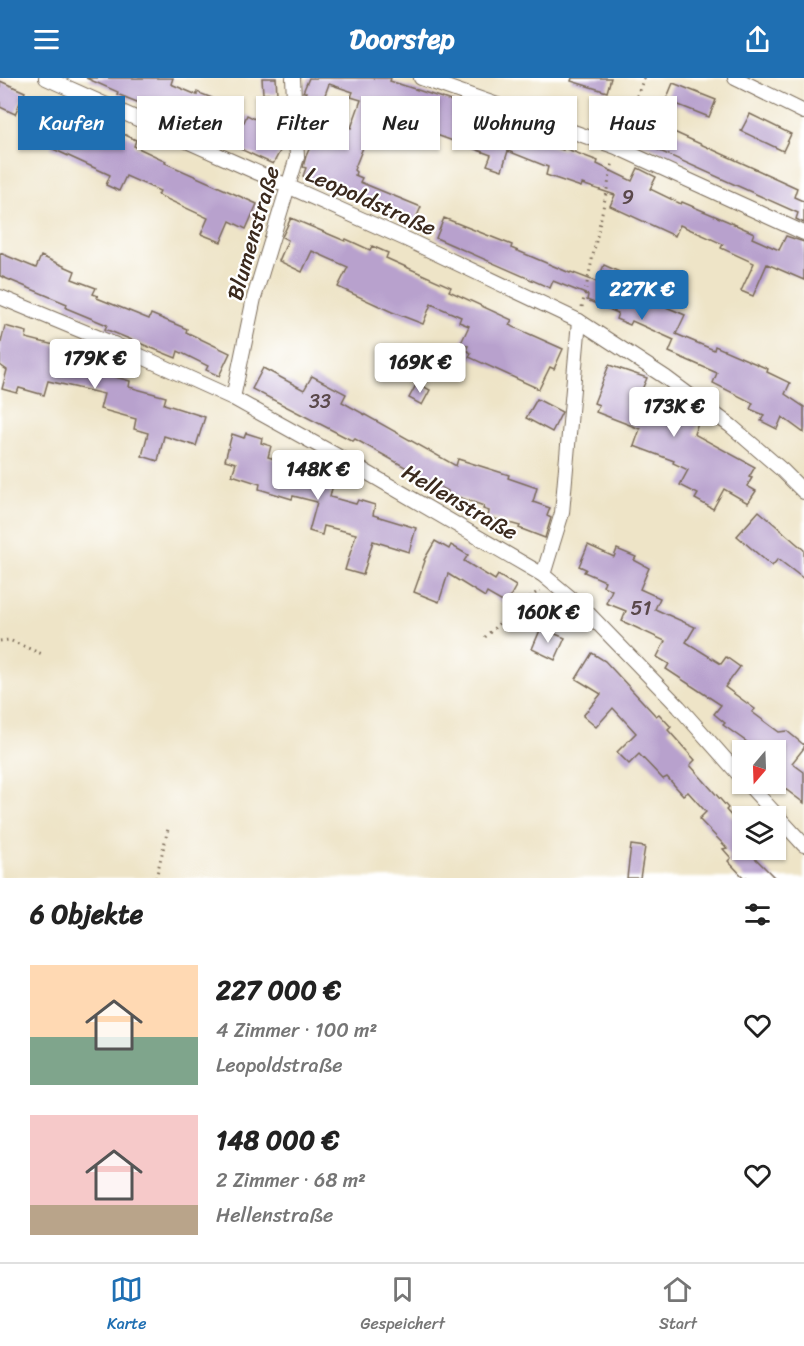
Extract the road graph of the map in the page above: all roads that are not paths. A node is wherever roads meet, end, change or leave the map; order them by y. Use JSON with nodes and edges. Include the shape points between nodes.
{"nodes":[{"id":1,"x":46,"y":78,"type":"edge"},
{"id":2,"x":293,"y":78,"type":"edge"},
{"id":3,"x":421,"y":78,"type":"edge"},
{"id":4,"x":735,"y":78,"type":"edge"},
{"id":5,"x":804,"y":112,"type":"edge"},
{"id":6,"x":288,"y":186,"type":"junction"},
{"id":7,"x":804,"y":233,"type":"edge"},
{"id":8,"x":0,"y":297,"type":"edge"},
{"id":9,"x":579,"y":321,"type":"junction"},
{"id":10,"x":233,"y":398,"type":"junction"},
{"id":11,"x":804,"y":492,"type":"edge"},
{"id":12,"x":548,"y":578,"type":"junction"},
{"id":13,"x":732,"y":767,"type":"edge"},
{"id":14,"x":757,"y":794,"type":"edge"},
{"id":15,"x":804,"y":845,"type":"edge"}],
"edges":[{"from":1,"to":6,"type":"street","name":"Leopoldstraße"},
{"from":2,"to":6,"type":"street","name":"Blumenstraße","via":[[297,157]]},
{"from":3,"to":7,"type":"street","via":[[616,147]]},
{"from":4,"to":5,"type":"street"},
{"from":6,"to":9,"type":"street","name":"Leopoldstraße"},
{"from":6,"to":10,"type":"street","name":"Blumenstraße","via":[[254,298]]},
{"from":8,"to":10,"type":"street","name":"Hellenstraße"},
{"from":9,"to":11,"type":"street","name":"Leopoldstraße","via":[[731,426]]},
{"from":9,"to":12,"type":"street","via":[[562,513]]},
{"from":10,"to":12,"type":"street","name":"Hellenstraße"},
{"from":12,"to":13,"type":"street","name":"Hellenstraße","via":[[679,707]]},
{"from":14,"to":15,"type":"street"}]}
